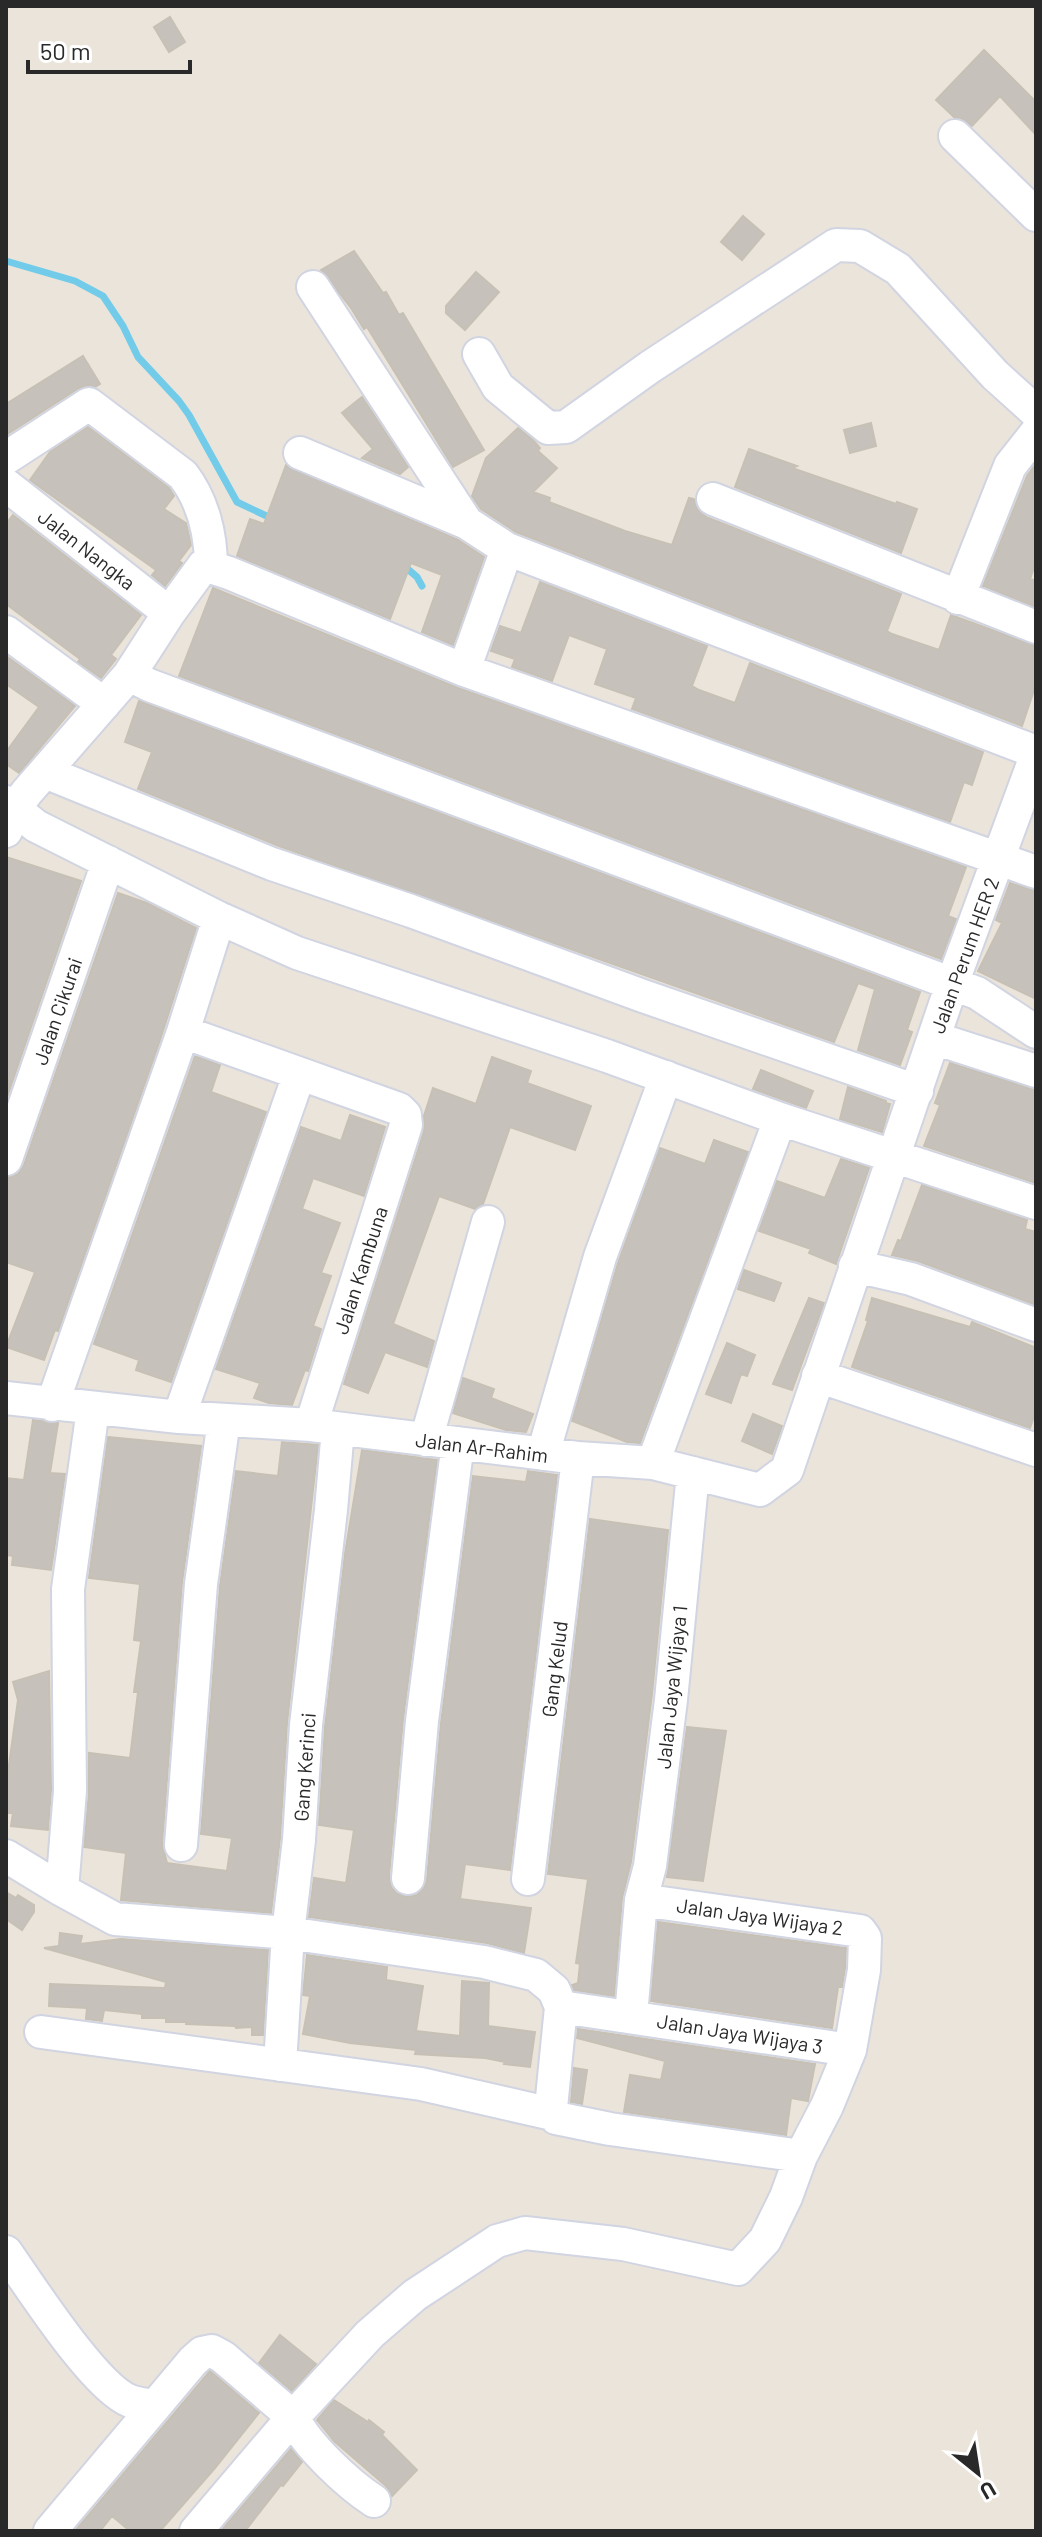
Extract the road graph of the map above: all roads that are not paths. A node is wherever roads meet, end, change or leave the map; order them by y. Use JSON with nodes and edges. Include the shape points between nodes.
{"nodes":[{"id":1,"x":955,"y":136,"type":"dead end"},
{"id":2,"x":1036,"y":215,"type":"edge"},
{"id":3,"x":313,"y":287,"type":"dead end"},
{"id":4,"x":479,"y":354,"type":"dead end"},
{"id":5,"x":1036,"y":412,"type":"edge"},
{"id":6,"x":1036,"y":433,"type":"edge"},
{"id":7,"x":300,"y":453,"type":"dead end"},
{"id":8,"x":6,"y":458,"type":"edge"},
{"id":9,"x":6,"y":485,"type":"edge"},
{"id":10,"x":713,"y":499,"type":"dead end"},
{"id":11,"x":467,"y":523,"type":"junction"},
{"id":12,"x":507,"y":549,"type":"junction"},
{"id":13,"x":211,"y":567,"type":"junction"},
{"id":14,"x":958,"y":598,"type":"junction"},
{"id":15,"x":169,"y":613,"type":"junction"},
{"id":16,"x":1036,"y":627,"type":"edge"},
{"id":17,"x":6,"y":632,"type":"edge"},
{"id":18,"x":464,"y":670,"type":"junction"},
{"id":19,"x":129,"y":675,"type":"junction"},
{"id":20,"x":104,"y":704,"type":"junction"},
{"id":21,"x":1036,"y":754,"type":"edge"},
{"id":22,"x":45,"y":772,"type":"junction"},
{"id":23,"x":9,"y":814,"type":"edge"},
{"id":24,"x":998,"y":860,"type":"junction"},
{"id":25,"x":108,"y":862,"type":"junction"},
{"id":26,"x":1036,"y":872,"type":"edge"},
{"id":27,"x":219,"y":918,"type":"junction"},
{"id":28,"x":952,"y":984,"type":"junction"},
{"id":29,"x":1034,"y":1031,"type":"edge"},
{"id":30,"x":183,"y":1032,"type":"junction"},
{"id":31,"x":934,"y":1038,"type":"junction"},
{"id":32,"x":1031,"y":1069,"type":"edge"},
{"id":33,"x":299,"y":1075,"type":"junction"},
{"id":34,"x":666,"y":1077,"type":"junction"},
{"id":35,"x":917,"y":1091,"type":"junction"},
{"id":36,"x":780,"y":1119,"type":"junction"},
{"id":37,"x":893,"y":1156,"type":"junction"},
{"id":38,"x":6,"y":1159,"type":"edge"},
{"id":39,"x":1036,"y":1203,"type":"edge"},
{"id":40,"x":488,"y":1222,"type":"dead end"},
{"id":41,"x":855,"y":1266,"type":"junction"},
{"id":42,"x":1036,"y":1325,"type":"edge"},
{"id":43,"x":818,"y":1376,"type":"junction"},
{"id":44,"x":6,"y":1398,"type":"edge"},
{"id":45,"x":52,"y":1405,"type":"junction"},
{"id":46,"x":93,"y":1409,"type":"junction"},
{"id":47,"x":179,"y":1417,"type":"junction"},
{"id":48,"x":224,"y":1420,"type":"junction"},
{"id":49,"x":324,"y":1427,"type":"junction"},
{"id":50,"x":426,"y":1440,"type":"junction"},
{"id":51,"x":458,"y":1443,"type":"junction"},
{"id":52,"x":1036,"y":1450,"type":"edge"},
{"id":53,"x":543,"y":1454,"type":"junction"},
{"id":54,"x":578,"y":1458,"type":"junction"},
{"id":55,"x":653,"y":1463,"type":"junction"},
{"id":56,"x":693,"y":1473,"type":"junction"},
{"id":57,"x":181,"y":1845,"type":"dead end"},
{"id":58,"x":6,"y":1856,"type":"edge"},
{"id":59,"x":408,"y":1878,"type":"dead end"},
{"id":60,"x":528,"y":1879,"type":"dead end"},
{"id":61,"x":62,"y":1890,"type":"junction"},
{"id":62,"x":641,"y":1900,"type":"junction"},
{"id":63,"x":288,"y":1933,"type":"junction"},
{"id":64,"x":561,"y":2007,"type":"junction"},
{"id":65,"x":631,"y":2016,"type":"junction"},
{"id":66,"x":41,"y":2032,"type":"dead end"},
{"id":67,"x":850,"y":2050,"type":"junction"},
{"id":68,"x":280,"y":2065,"type":"junction"},
{"id":69,"x":552,"y":2114,"type":"junction"},
{"id":70,"x":801,"y":2156,"type":"junction"},
{"id":71,"x":6,"y":2252,"type":"edge"},
{"id":72,"x":155,"y":2406,"type":"junction"},
{"id":73,"x":293,"y":2417,"type":"junction"},
{"id":74,"x":374,"y":2501,"type":"dead end"},
{"id":75,"x":50,"y":2531,"type":"edge"},
{"id":76,"x":196,"y":2531,"type":"edge"}],
"edges":[{"from":1,"to":2,"type":"street"},
{"from":3,"to":11,"type":"street"},
{"from":4,"to":5,"type":"street","via":[[498,387],[548,428],[566,427],[836,245],[860,246],[898,269]]},
{"from":6,"to":14,"type":"street","via":[[1010,466]]},
{"from":7,"to":11,"type":"street"},
{"from":8,"to":13,"type":"street","via":[[89,404],[183,475],[207,527]]},
{"from":9,"to":15,"type":"street","name":"Jalan Nangka"},
{"from":10,"to":14,"type":"street"},
{"from":11,"to":12,"type":"street"},
{"from":12,"to":18,"type":"street"},
{"from":12,"to":21,"type":"street"},
{"from":13,"to":15,"type":"street","via":[[204,565]]},
{"from":13,"to":18,"type":"street"},
{"from":14,"to":16,"type":"street"},
{"from":15,"to":19,"type":"street"},
{"from":17,"to":20,"type":"street"},
{"from":18,"to":24,"type":"street"},
{"from":19,"to":20,"type":"street"},
{"from":19,"to":28,"type":"street"},
{"from":20,"to":22,"type":"street"},
{"from":21,"to":24,"type":"street","name":"Jalan Perum HER 2"},
{"from":22,"to":23,"type":"street"},
{"from":22,"to":35,"type":"street","via":[[272,864]]},
{"from":23,"to":25,"type":"street"},
{"from":24,"to":26,"type":"street"},
{"from":24,"to":28,"type":"street","name":"Jalan Perum HER 2"},
{"from":25,"to":27,"type":"street"},
{"from":25,"to":38,"type":"street","name":"Jalan Cikurai"},
{"from":27,"to":30,"type":"street"},
{"from":27,"to":34,"type":"street","via":[[297,953]]},
{"from":28,"to":29,"type":"street","via":[[977,993]]},
{"from":28,"to":31,"type":"street","name":"Jalan Perum HER 2"},
{"from":29,"to":32,"type":"street"},
{"from":30,"to":33,"type":"street"},
{"from":30,"to":45,"type":"street"},
{"from":31,"to":32,"type":"street"},
{"from":31,"to":35,"type":"street","name":"Jalan Perum HER 2"},
{"from":33,"to":47,"type":"street"},
{"from":33,"to":49,"type":"street","name":"Jalan Kambuna","via":[[399,1109],[406,1125]]},
{"from":34,"to":36,"type":"street"},
{"from":34,"to":53,"type":"street","via":[[600,1257]]},
{"from":35,"to":37,"type":"street","name":"Jalan Perum HER 2"},
{"from":36,"to":37,"type":"street"},
{"from":36,"to":55,"type":"street"},
{"from":37,"to":39,"type":"street"},
{"from":37,"to":41,"type":"street","name":"Jalan Perum HER 2"},
{"from":40,"to":50,"type":"street"},
{"from":41,"to":42,"type":"street","via":[[911,1279]]},
{"from":41,"to":43,"type":"street","name":"Jalan Perum HER 2"},
{"from":43,"to":52,"type":"street"},
{"from":43,"to":56,"type":"street","name":"Jalan Ar-Rahim","via":[[787,1470],[760,1490]]},
{"from":44,"to":45,"type":"street","name":"Jalan Ar-Rahim"},
{"from":45,"to":46,"type":"street","name":"Jalan Ar-Rahim"},
{"from":46,"to":47,"type":"street","name":"Jalan Ar-Rahim"},
{"from":46,"to":61,"type":"street","via":[[68,1589],[70,1791]]},
{"from":47,"to":48,"type":"street","name":"Jalan Ar-Rahim"},
{"from":48,"to":49,"type":"street","name":"Jalan Ar-Rahim"},
{"from":48,"to":57,"type":"street","via":[[201,1584]]},
{"from":49,"to":50,"type":"street","name":"Jalan Ar-Rahim"},
{"from":49,"to":63,"type":"street","name":"Gang Kerinci","via":[[331,1510]]},
{"from":50,"to":51,"type":"street","name":"Jalan Ar-Rahim"},
{"from":51,"to":53,"type":"street","name":"Jalan Ar-Rahim"},
{"from":51,"to":59,"type":"street","via":[[422,1721]]},
{"from":53,"to":54,"type":"street","name":"Jalan Ar-Rahim"},
{"from":54,"to":55,"type":"street","name":"Jalan Ar-Rahim"},
{"from":54,"to":60,"type":"street","name":"Gang Kelud"},
{"from":55,"to":56,"type":"street","name":"Jalan Ar-Rahim"},
{"from":56,"to":62,"type":"street","name":"Jalan Jaya Wijaya 1","via":[[670,1715]]},
{"from":58,"to":61,"type":"street"},
{"from":61,"to":63,"type":"street","via":[[115,1919]]},
{"from":62,"to":65,"type":"street","name":"Jalan Jaya Wijaya 1"},
{"from":62,"to":67,"type":"street","name":"Jalan Jaya Wijaya 2","via":[[860,1931],[865,1938],[864,1970]]},
{"from":63,"to":64,"type":"street","via":[[484,1962],[536,1975],[554,1990]]},
{"from":63,"to":68,"type":"street","name":"Gang Kerinci"},
{"from":64,"to":65,"type":"street","name":"Jalan Jaya Wijaya 3"},
{"from":64,"to":69,"type":"street"},
{"from":65,"to":67,"type":"street","name":"Jalan Jaya Wijaya 3"},
{"from":66,"to":68,"type":"street"},
{"from":67,"to":70,"type":"street"},
{"from":68,"to":69,"type":"street","via":[[421,2084]]},
{"from":69,"to":70,"type":"street","via":[[610,2129]]},
{"from":70,"to":73,"type":"street","via":[[765,2240],[738,2269],[623,2244],[511,2236],[415,2295],[370,2334]]},
{"from":71,"to":72,"type":"street","via":[[109,2387],[129,2401]]},
{"from":72,"to":73,"type":"street","via":[[193,2361],[212,2351]]},
{"from":72,"to":75,"type":"street"},
{"from":73,"to":74,"type":"street","via":[[354,2488]]},
{"from":73,"to":76,"type":"street"}]}
